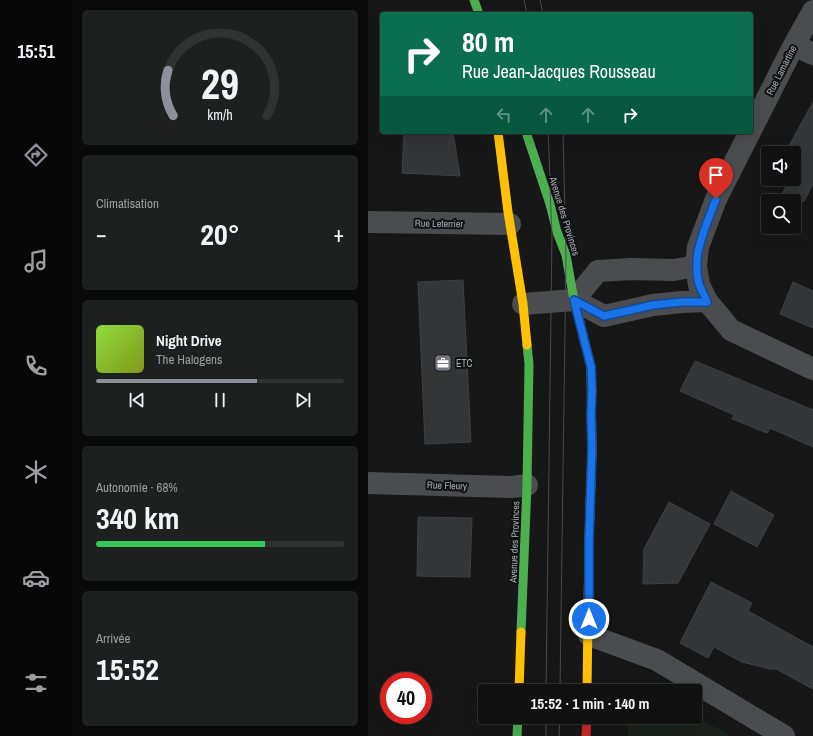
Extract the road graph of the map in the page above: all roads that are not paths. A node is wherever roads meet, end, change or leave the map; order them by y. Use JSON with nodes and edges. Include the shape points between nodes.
{"nodes":[{"id":1,"x":474,"y":0,"type":"edge"},
{"id":2,"x":813,"y":11,"type":"edge"},
{"id":3,"x":478,"y":12,"type":"edge"},
{"id":4,"x":803,"y":50,"type":"edge"},
{"id":5,"x":753,"y":126,"type":"edge"},
{"id":6,"x":498,"y":134,"type":"edge"},
{"id":7,"x":527,"y":134,"type":"edge"},
{"id":8,"x":748,"y":134,"type":"edge"},
{"id":9,"x":368,"y":222,"type":"edge"},
{"id":10,"x":510,"y":224,"type":"junction"},
{"id":11,"x":696,"y":266,"type":"junction"},
{"id":12,"x":574,"y":300,"type":"junction"},
{"id":13,"x":707,"y":302,"type":"junction"},
{"id":14,"x":523,"y":304,"type":"junction"},
{"id":15,"x":813,"y":369,"type":"edge"},
{"id":16,"x":368,"y":483,"type":"edge"},
{"id":17,"x":527,"y":485,"type":"junction"},
{"id":18,"x":589,"y":635,"type":"junction"},
{"id":19,"x":519,"y":684,"type":"edge"},
{"id":20,"x":587,"y":684,"type":"edge"},
{"id":21,"x":518,"y":724,"type":"edge"},
{"id":22,"x":587,"y":724,"type":"edge"},
{"id":23,"x":517,"y":736,"type":"edge"},
{"id":24,"x":586,"y":736,"type":"edge"},
{"id":25,"x":784,"y":736,"type":"edge"}],
"edges":[{"from":1,"to":3,"type":"street"},
{"from":2,"to":4,"type":"street","name":"Rue Lamartine"},
{"from":4,"to":5,"type":"street","name":"Rue Lamartine"},
{"from":6,"to":10,"type":"street","name":"Avenue des Provinces"},
{"from":7,"to":12,"type":"street","name":"Avenue des Provinces","via":[[566,255]]},
{"from":8,"to":11,"type":"street","name":"Rue Lamartine","via":[[716,199],[698,247]]},
{"from":9,"to":10,"type":"street","name":"Rue Leterrier"},
{"from":10,"to":14,"type":"street","name":"Avenue des Provinces"},
{"from":11,"to":12,"type":"street","via":[[674,270],[598,271]]},
{"from":11,"to":13,"type":"street","name":"Rue Lamartine"},
{"from":12,"to":13,"type":"street","via":[[604,316],[653,305]]},
{"from":12,"to":14,"type":"street"},
{"from":12,"to":18,"type":"street","name":"Avenue des Provinces","via":[[591,367]]},
{"from":13,"to":15,"type":"street","name":"Rue Lamartine","via":[[731,330]]},
{"from":14,"to":17,"type":"street","name":"Avenue des Provinces","via":[[529,364]]},
{"from":16,"to":17,"type":"street","name":"Rue Fleury","via":[[512,487]]},
{"from":17,"to":19,"type":"street","name":"Avenue des Provinces"},
{"from":18,"to":20,"type":"street","name":"Avenue des Provinces"},
{"from":18,"to":25,"type":"street","via":[[657,660]]},
{"from":21,"to":23,"type":"street"},
{"from":22,"to":24,"type":"street"}]}
